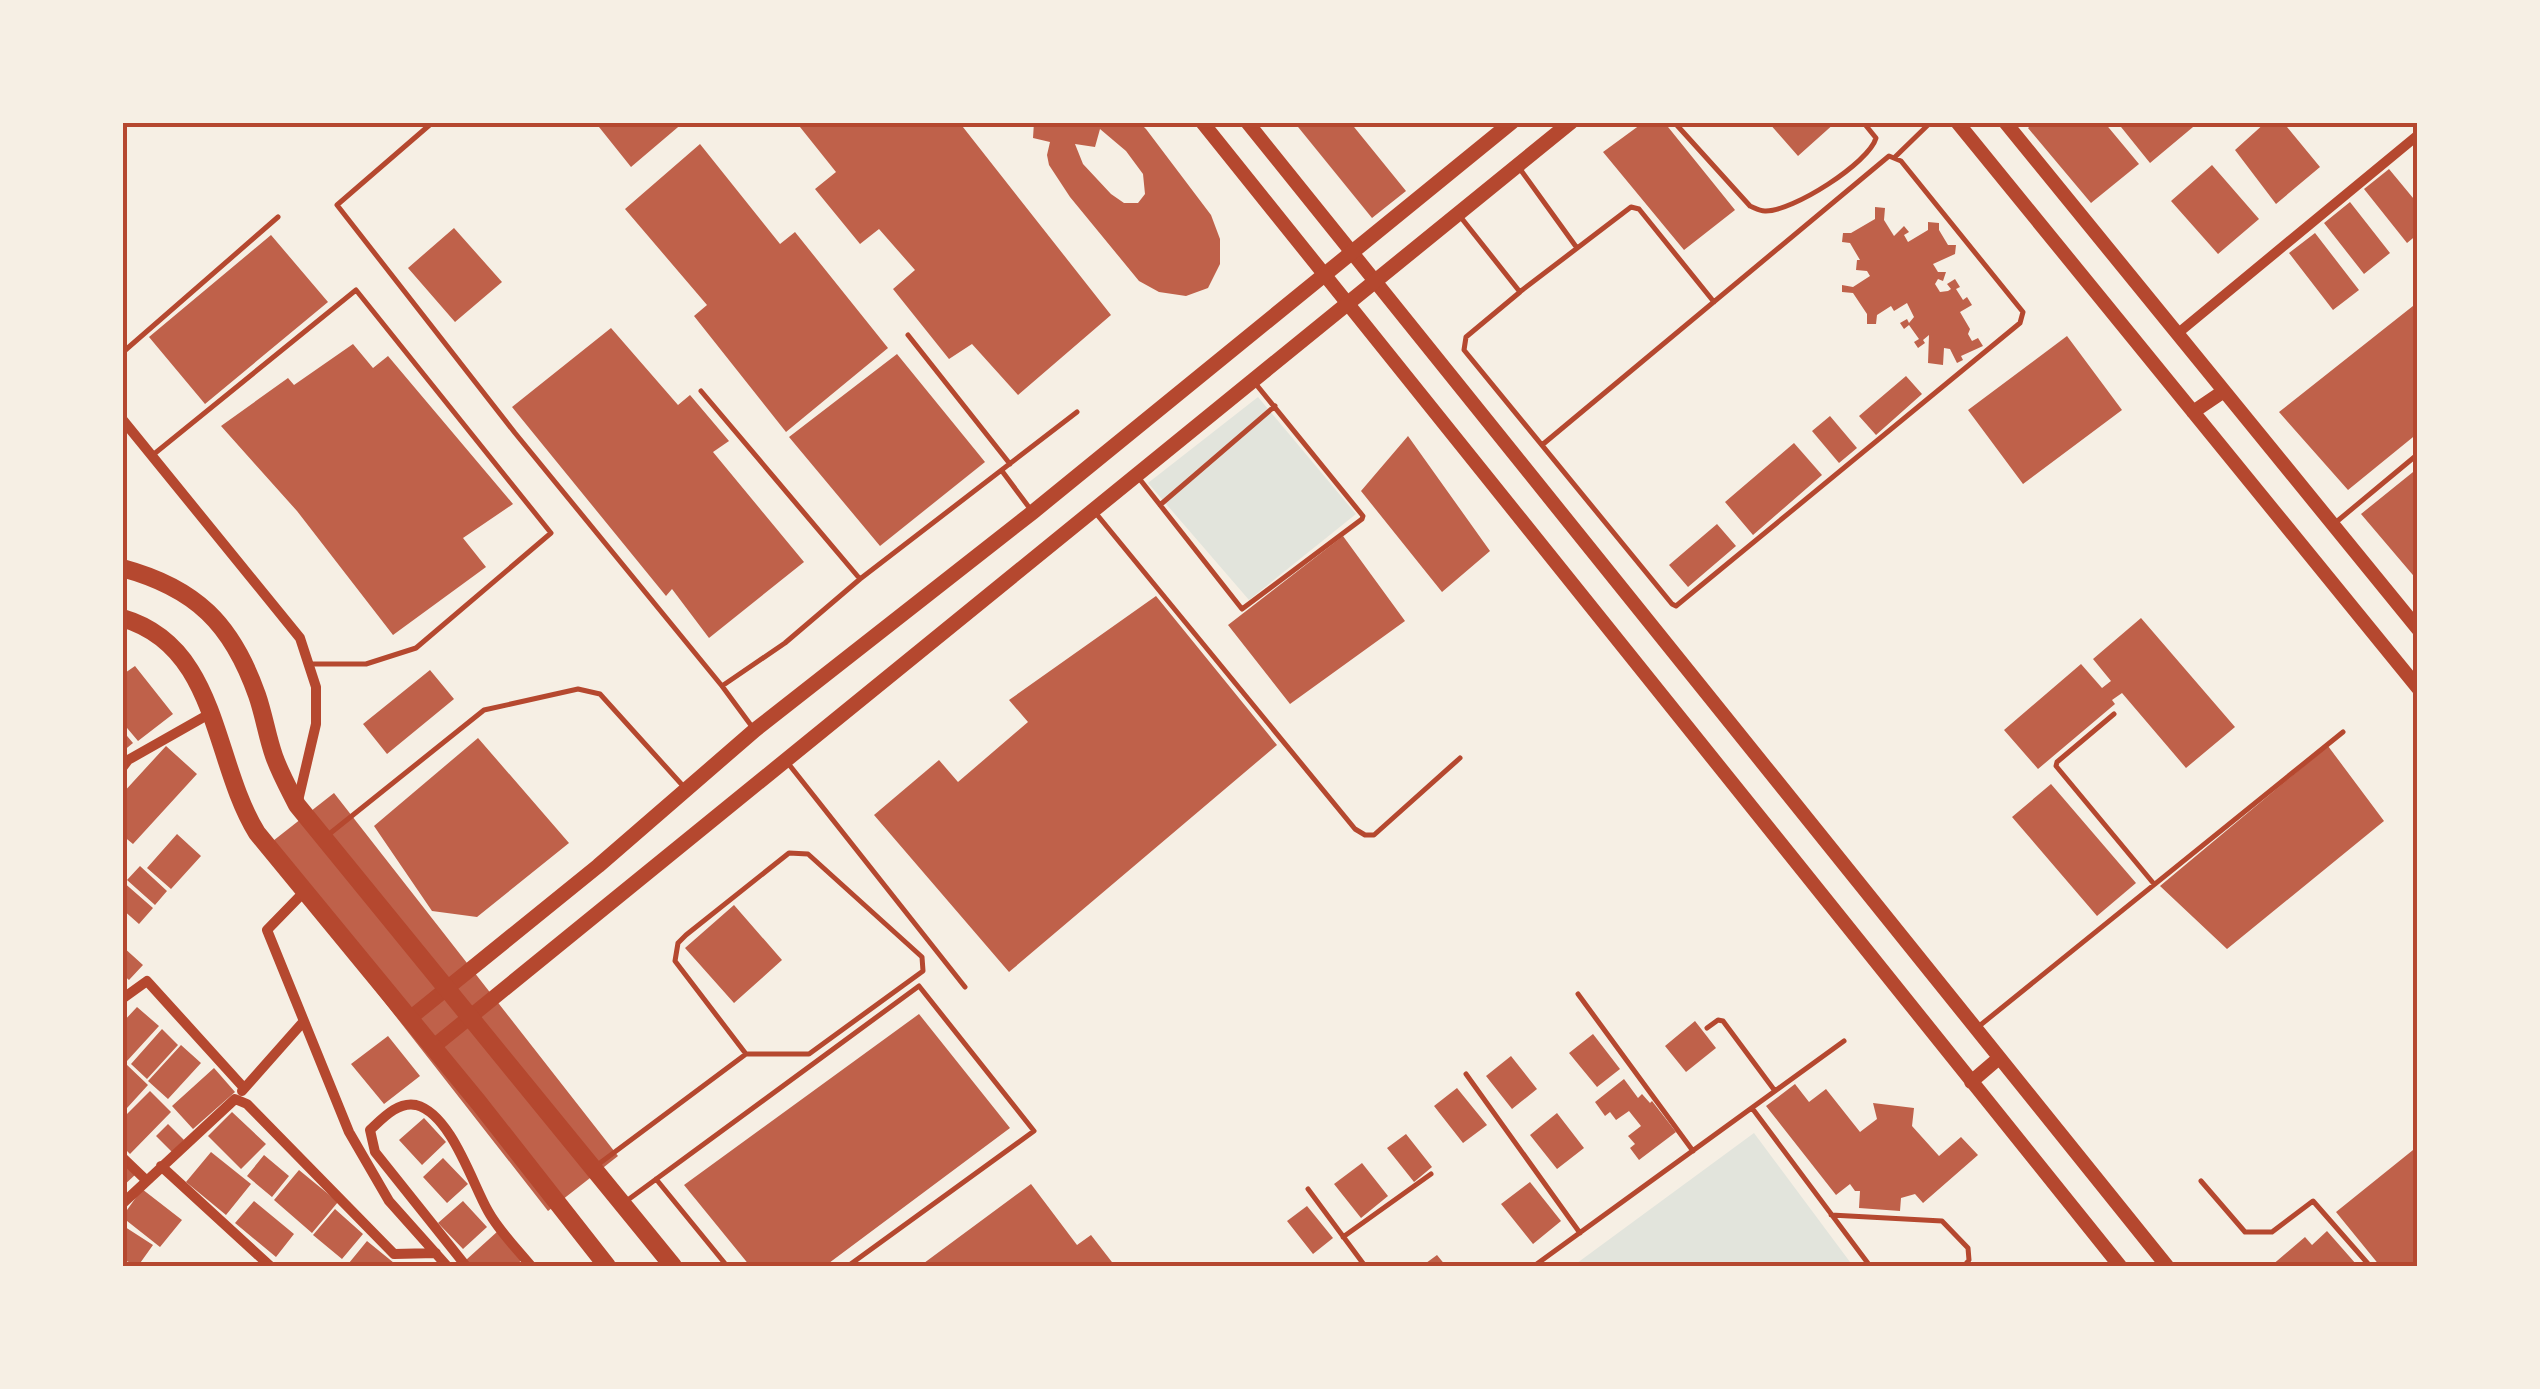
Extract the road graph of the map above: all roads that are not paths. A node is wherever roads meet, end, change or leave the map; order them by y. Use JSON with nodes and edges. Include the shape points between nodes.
{"nodes":[{"id":1,"x":432,"y":122,"type":"edge"},
{"id":2,"x":1202,"y":122,"type":"edge"},
{"id":3,"x":1247,"y":122,"type":"edge"},
{"id":4,"x":1512,"y":122,"type":"edge"},
{"id":5,"x":1571,"y":122,"type":"edge"},
{"id":6,"x":1674,"y":122,"type":"edge"},
{"id":7,"x":1863,"y":122,"type":"edge"},
{"id":8,"x":1931,"y":122,"type":"edge"},
{"id":9,"x":1957,"y":122,"type":"edge"},
{"id":10,"x":2011,"y":125,"type":"edge"},
{"id":11,"x":2418,"y":134,"type":"edge"},
{"id":12,"x":1895,"y":156,"type":"junction"},
{"id":13,"x":1518,"y":166,"type":"junction"},
{"id":14,"x":1458,"y":214,"type":"junction"},
{"id":15,"x":278,"y":217,"type":"dead end"},
{"id":16,"x":1577,"y":248,"type":"junction"},
{"id":17,"x":1353,"y":253,"type":"junction"},
{"id":18,"x":1324,"y":278,"type":"junction"},
{"id":19,"x":1376,"y":281,"type":"junction"},
{"id":20,"x":1520,"y":292,"type":"junction"},
{"id":21,"x":1714,"y":302,"type":"junction"},
{"id":22,"x":1346,"y":304,"type":"junction"},
{"id":23,"x":2177,"y":334,"type":"junction"},
{"id":24,"x":908,"y":335,"type":"dead end"},
{"id":25,"x":122,"y":353,"type":"edge"},
{"id":26,"x":1252,"y":380,"type":"junction"},
{"id":27,"x":701,"y":391,"type":"dead end"},
{"id":28,"x":2224,"y":392,"type":"junction"},
{"id":29,"x":1275,"y":406,"type":"junction"},
{"id":30,"x":1077,"y":412,"type":"dead end"},
{"id":31,"x":2193,"y":412,"type":"junction"},
{"id":32,"x":122,"y":418,"type":"edge"},
{"id":33,"x":1542,"y":446,"type":"junction"},
{"id":34,"x":2418,"y":454,"type":"edge"},
{"id":35,"x":152,"y":455,"type":"junction"},
{"id":36,"x":1010,"y":464,"type":"junction"},
{"id":37,"x":1002,"y":470,"type":"junction"},
{"id":38,"x":1136,"y":474,"type":"junction"},
{"id":39,"x":1160,"y":505,"type":"junction"},
{"id":40,"x":1094,"y":510,"type":"junction"},
{"id":41,"x":1033,"y":512,"type":"junction"},
{"id":42,"x":2332,"y":525,"type":"junction"},
{"id":43,"x":122,"y":568,"type":"edge"},
{"id":44,"x":860,"y":580,"type":"junction"},
{"id":45,"x":122,"y":618,"type":"edge"},
{"id":46,"x":2418,"y":629,"type":"edge"},
{"id":47,"x":311,"y":664,"type":"junction"},
{"id":48,"x":722,"y":686,"type":"junction"},
{"id":49,"x":2418,"y":688,"type":"edge"},
{"id":50,"x":211,"y":713,"type":"junction"},
{"id":51,"x":2114,"y":714,"type":"dead end"},
{"id":52,"x":755,"y":730,"type":"junction"},
{"id":53,"x":2343,"y":732,"type":"dead end"},
{"id":54,"x":1460,"y":758,"type":"dead end"},
{"id":55,"x":788,"y":762,"type":"junction"},
{"id":56,"x":122,"y":768,"type":"edge"},
{"id":57,"x":686,"y":789,"type":"junction"},
{"id":58,"x":297,"y":805,"type":"junction"},
{"id":59,"x":323,"y":839,"type":"junction"},
{"id":60,"x":2154,"y":884,"type":"junction"},
{"id":61,"x":304,"y":892,"type":"junction"},
{"id":62,"x":965,"y":987,"type":"dead end"},
{"id":63,"x":447,"y":988,"type":"junction"},
{"id":64,"x":1578,"y":994,"type":"dead end"},
{"id":65,"x":122,"y":999,"type":"edge"},
{"id":66,"x":471,"y":1016,"type":"junction"},
{"id":67,"x":409,"y":1019,"type":"junction"},
{"id":68,"x":304,"y":1021,"type":"junction"},
{"id":69,"x":1707,"y":1028,"type":"dead end"},
{"id":70,"x":1976,"y":1029,"type":"junction"},
{"id":71,"x":1844,"y":1041,"type":"dead end"},
{"id":72,"x":433,"y":1047,"type":"junction"},
{"id":73,"x":746,"y":1054,"type":"junction"},
{"id":74,"x":1999,"y":1058,"type":"junction"},
{"id":75,"x":1466,"y":1074,"type":"dead end"},
{"id":76,"x":1971,"y":1082,"type":"junction"},
{"id":77,"x":244,"y":1088,"type":"junction"},
{"id":78,"x":1775,"y":1092,"type":"junction"},
{"id":79,"x":235,"y":1099,"type":"junction"},
{"id":80,"x":1752,"y":1108,"type":"junction"},
{"id":81,"x":1692,"y":1151,"type":"junction"},
{"id":82,"x":122,"y":1156,"type":"edge"},
{"id":83,"x":161,"y":1166,"type":"junction"},
{"id":84,"x":594,"y":1168,"type":"junction"},
{"id":85,"x":1431,"y":1174,"type":"dead end"},
{"id":86,"x":656,"y":1179,"type":"junction"},
{"id":87,"x":146,"y":1180,"type":"junction"},
{"id":88,"x":2201,"y":1182,"type":"dead end"},
{"id":89,"x":1308,"y":1189,"type":"dead end"},
{"id":90,"x":122,"y":1204,"type":"edge"},
{"id":91,"x":622,"y":1204,"type":"junction"},
{"id":92,"x":1831,"y":1215,"type":"junction"},
{"id":93,"x":1580,"y":1233,"type":"junction"},
{"id":94,"x":1343,"y":1237,"type":"junction"},
{"id":95,"x":436,"y":1254,"type":"junction"},
{"id":96,"x":270,"y":1266,"type":"edge"},
{"id":97,"x":447,"y":1266,"type":"edge"},
{"id":98,"x":466,"y":1266,"type":"edge"},
{"id":99,"x":531,"y":1266,"type":"edge"},
{"id":100,"x":607,"y":1266,"type":"edge"},
{"id":101,"x":673,"y":1266,"type":"edge"},
{"id":102,"x":727,"y":1266,"type":"edge"},
{"id":103,"x":848,"y":1266,"type":"edge"},
{"id":104,"x":1365,"y":1266,"type":"edge"},
{"id":105,"x":1534,"y":1266,"type":"edge"},
{"id":106,"x":1870,"y":1266,"type":"edge"},
{"id":107,"x":1964,"y":1266,"type":"edge"},
{"id":108,"x":2120,"y":1266,"type":"edge"},
{"id":109,"x":2167,"y":1266,"type":"edge"},
{"id":110,"x":2370,"y":1266,"type":"edge"}],
"edges":[{"from":1,"to":48,"type":"lane","via":[[337,204]]},
{"from":2,"to":18,"type":"street"},
{"from":3,"to":17,"type":"street"},
{"from":4,"to":17,"type":"main road"},
{"from":5,"to":13,"type":"main road"},
{"from":6,"to":7,"type":"lane","via":[[1750,206],[1762,211],[1819,190],[1873,150],[1876,138]]},
{"from":8,"to":12,"type":"lane"},
{"from":9,"to":31,"type":"street"},
{"from":10,"to":23,"type":"street"},
{"from":11,"to":23,"type":"street"},
{"from":12,"to":21,"type":"lane"},
{"from":12,"to":33,"type":"lane","via":[[2023,318],[1680,606]]},
{"from":13,"to":14,"type":"main road"},
{"from":13,"to":16,"type":"lane"},
{"from":14,"to":19,"type":"main road"},
{"from":14,"to":20,"type":"lane"},
{"from":15,"to":25,"type":"lane"},
{"from":16,"to":20,"type":"lane"},
{"from":16,"to":21,"type":"lane","via":[[1634,207]]},
{"from":17,"to":18,"type":"main road"},
{"from":17,"to":19,"type":"street"},
{"from":18,"to":22,"type":"street"},
{"from":18,"to":41,"type":"main road"},
{"from":19,"to":22,"type":"main road"},
{"from":19,"to":70,"type":"street"},
{"from":20,"to":33,"type":"lane","via":[[1466,338],[1464,350]]},
{"from":21,"to":33,"type":"lane"},
{"from":22,"to":26,"type":"main road"},
{"from":22,"to":76,"type":"street"},
{"from":23,"to":28,"type":"street"},
{"from":24,"to":36,"type":"lane"},
{"from":26,"to":29,"type":"lane"},
{"from":26,"to":38,"type":"main road"},
{"from":27,"to":44,"type":"lane"},
{"from":28,"to":31,"type":"street"},
{"from":28,"to":42,"type":"street"},
{"from":29,"to":39,"type":"lane"},
{"from":29,"to":39,"type":"lane","via":[[1362,519],[1242,609]]},
{"from":30,"to":36,"type":"lane"},
{"from":31,"to":49,"type":"street"},
{"from":32,"to":35,"type":"street"},
{"from":34,"to":42,"type":"lane"},
{"from":35,"to":47,"type":"street","via":[[300,638]]},
{"from":35,"to":47,"type":"lane","via":[[356,290],[551,532],[416,648],[366,664]]},
{"from":36,"to":37,"type":"lane"},
{"from":37,"to":41,"type":"lane"},
{"from":37,"to":44,"type":"lane"},
{"from":38,"to":39,"type":"lane"},
{"from":38,"to":40,"type":"main road"},
{"from":40,"to":54,"type":"lane","via":[[1355,829],[1374,835]]},
{"from":40,"to":55,"type":"main road"},
{"from":41,"to":52,"type":"main road"},
{"from":42,"to":46,"type":"street"},
{"from":43,"to":58,"type":"main road","via":[[160,578],[219,623],[258,698]]},
{"from":44,"to":48,"type":"lane"},
{"from":45,"to":50,"type":"main road","via":[[155,632],[182,656]]},
{"from":47,"to":58,"type":"street","via":[[316,724]]},
{"from":48,"to":52,"type":"lane"},
{"from":50,"to":56,"type":"street"},
{"from":50,"to":61,"type":"main road","via":[[245,814]]},
{"from":51,"to":60,"type":"lane","via":[[2056,766]]},
{"from":52,"to":57,"type":"main road"},
{"from":53,"to":60,"type":"lane"},
{"from":55,"to":62,"type":"lane"},
{"from":55,"to":66,"type":"main road"},
{"from":57,"to":59,"type":"lane","via":[[600,694],[578,689],[484,710]]},
{"from":57,"to":63,"type":"main road"},
{"from":58,"to":59,"type":"main road"},
{"from":59,"to":63,"type":"main road"},
{"from":60,"to":70,"type":"lane"},
{"from":61,"to":67,"type":"main road"},
{"from":61,"to":68,"type":"street","via":[[267,930]]},
{"from":63,"to":66,"type":"main road"},
{"from":63,"to":67,"type":"main road"},
{"from":64,"to":81,"type":"lane"},
{"from":65,"to":77,"type":"street","via":[[147,982]]},
{"from":66,"to":72,"type":"main road"},
{"from":66,"to":84,"type":"main road"},
{"from":67,"to":72,"type":"main road"},
{"from":68,"to":77,"type":"street"},
{"from":68,"to":95,"type":"street","via":[[349,1132],[389,1201]]},
{"from":69,"to":78,"type":"lane","via":[[1723,1021]]},
{"from":70,"to":74,"type":"street"},
{"from":71,"to":78,"type":"lane"},
{"from":72,"to":100,"type":"main road"},
{"from":73,"to":73,"type":"lane","via":[[675,961],[675,951],[789,852],[808,854],[922,956],[923,971],[809,1054]]},
{"from":73,"to":84,"type":"lane"},
{"from":74,"to":76,"type":"street"},
{"from":74,"to":109,"type":"street"},
{"from":75,"to":93,"type":"lane"},
{"from":76,"to":108,"type":"street"},
{"from":77,"to":79,"type":"street"},
{"from":78,"to":80,"type":"lane"},
{"from":79,"to":83,"type":"street"},
{"from":79,"to":95,"type":"street","via":[[394,1254]]},
{"from":80,"to":81,"type":"lane"},
{"from":80,"to":92,"type":"lane"},
{"from":81,"to":93,"type":"lane"},
{"from":82,"to":87,"type":"street"},
{"from":83,"to":87,"type":"street"},
{"from":83,"to":96,"type":"street"},
{"from":84,"to":91,"type":"main road"},
{"from":85,"to":94,"type":"lane"},
{"from":86,"to":91,"type":"lane"},
{"from":86,"to":102,"type":"lane"},
{"from":86,"to":103,"type":"lane","via":[[919,986],[1034,1131]]},
{"from":87,"to":90,"type":"street"},
{"from":88,"to":110,"type":"lane","via":[[2245,1232],[2272,1232],[2313,1201]]},
{"from":89,"to":94,"type":"lane"},
{"from":91,"to":101,"type":"main road"},
{"from":92,"to":106,"type":"lane"},
{"from":92,"to":107,"type":"lane","via":[[1942,1221],[1968,1248]]},
{"from":93,"to":105,"type":"lane"},
{"from":94,"to":104,"type":"lane"},
{"from":95,"to":97,"type":"street"},
{"from":98,"to":99,"type":"street","via":[[375,1152],[370,1130],[404,1105],[428,1110],[443,1127],[489,1214]]}]}
